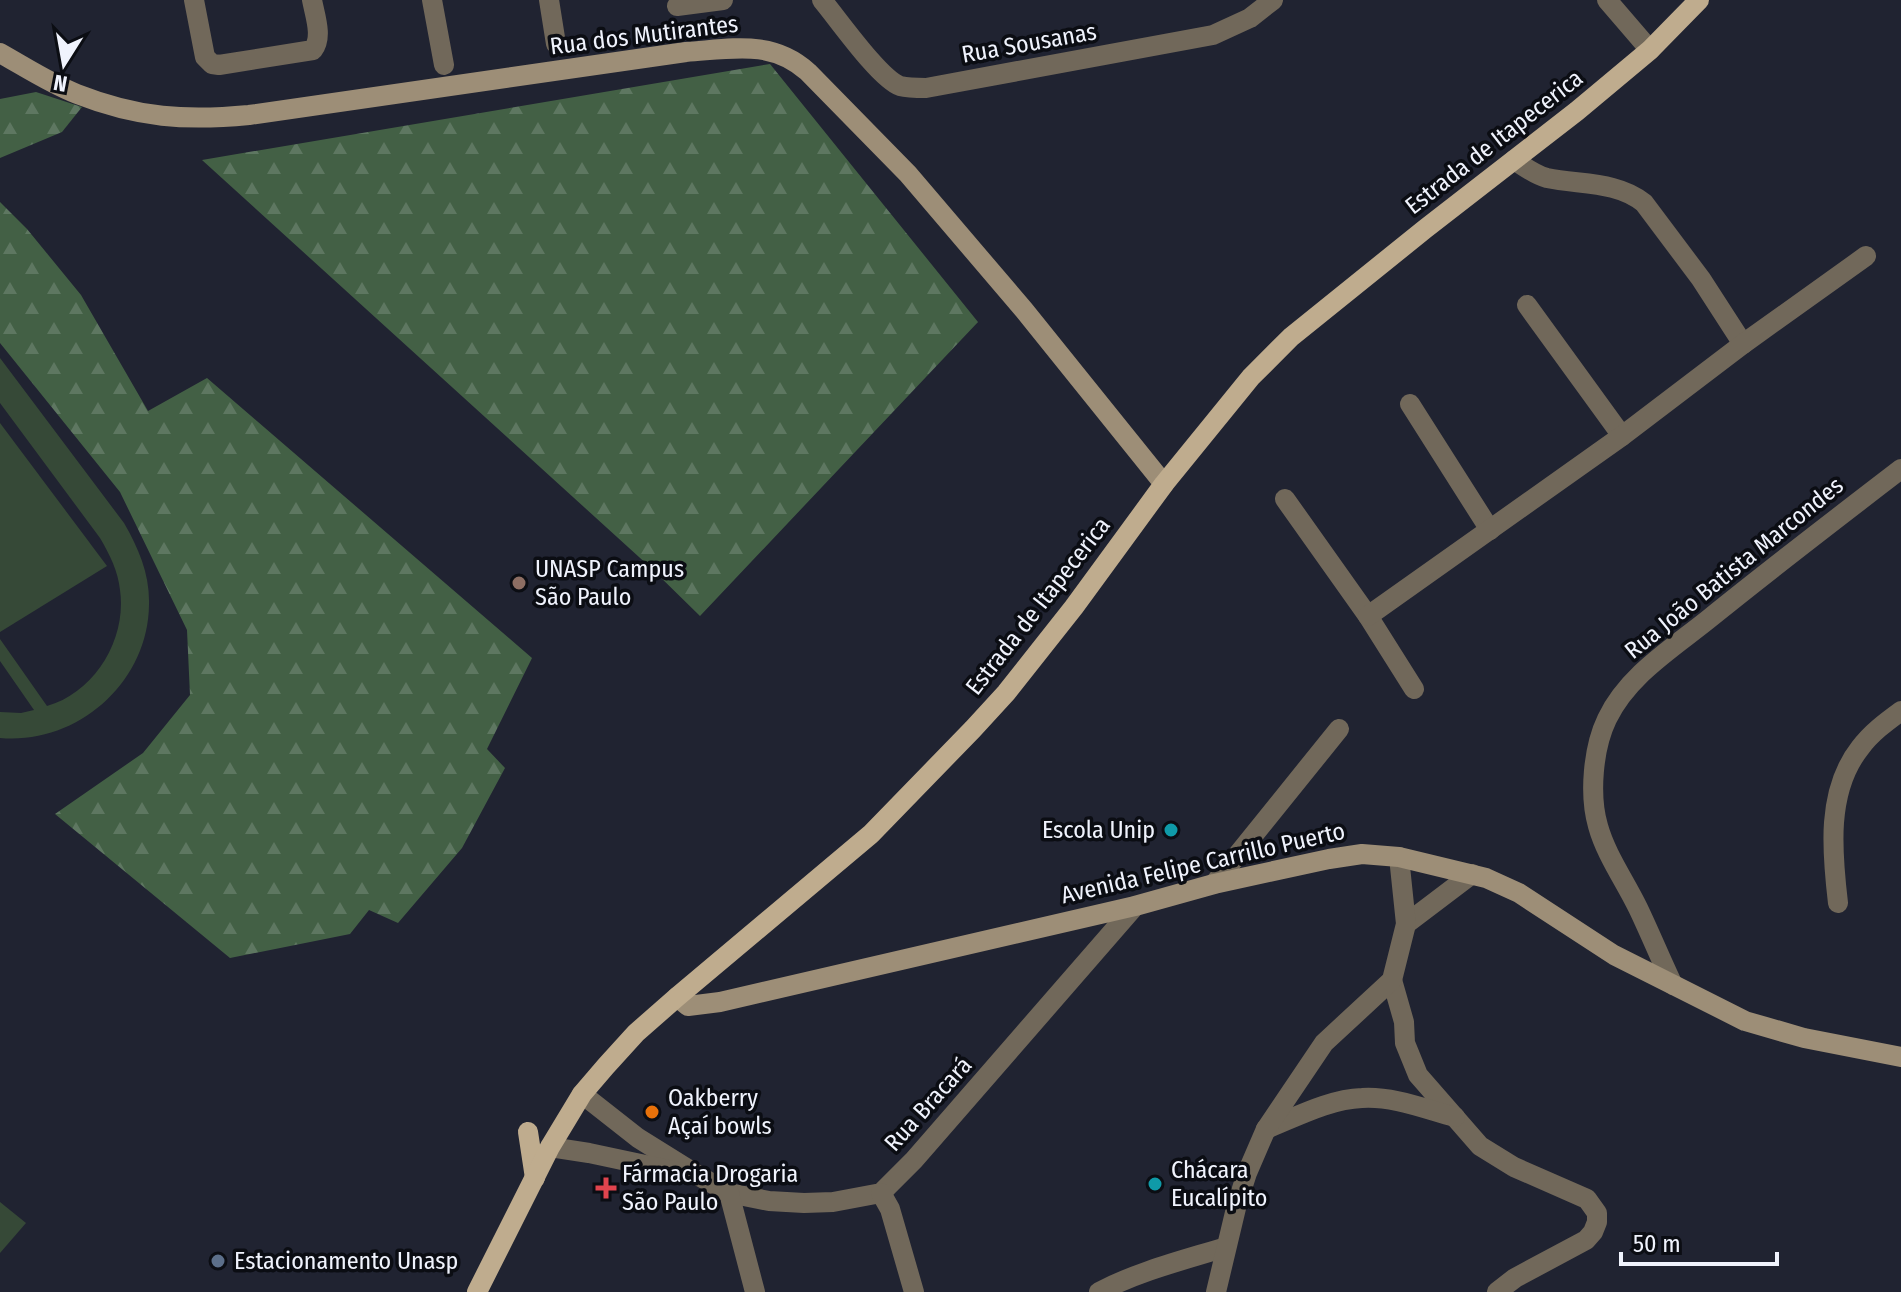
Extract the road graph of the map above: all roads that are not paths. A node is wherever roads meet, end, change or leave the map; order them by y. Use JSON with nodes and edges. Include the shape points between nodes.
{"nodes":[{"id":1,"x":194,"y":0,"type":"edge"},
{"id":2,"x":312,"y":0,"type":"edge"},
{"id":3,"x":432,"y":0,"type":"edge"},
{"id":4,"x":549,"y":0,"type":"edge"},
{"id":5,"x":723,"y":0,"type":"edge"},
{"id":6,"x":822,"y":0,"type":"edge"},
{"id":7,"x":1607,"y":0,"type":"edge"},
{"id":8,"x":1699,"y":0,"type":"edge"},
{"id":9,"x":1271,"y":1,"type":"edge"},
{"id":10,"x":677,"y":11,"type":"edge"},
{"id":11,"x":556,"y":44,"type":"dead end"},
{"id":12,"x":1650,"y":50,"type":"junction"},
{"id":13,"x":0,"y":53,"type":"edge"},
{"id":14,"x":444,"y":65,"type":"dead end"},
{"id":15,"x":1514,"y":160,"type":"junction"},
{"id":16,"x":1866,"y":256,"type":"dead end"},
{"id":17,"x":1527,"y":305,"type":"dead end"},
{"id":18,"x":1743,"y":344,"type":"junction"},
{"id":19,"x":1410,"y":404,"type":"dead end"},
{"id":20,"x":1622,"y":436,"type":"junction"},
{"id":21,"x":1901,"y":469,"type":"edge"},
{"id":22,"x":1164,"y":484,"type":"junction"},
{"id":23,"x":1285,"y":499,"type":"dead end"},
{"id":24,"x":1490,"y":530,"type":"junction"},
{"id":25,"x":1368,"y":616,"type":"junction"},
{"id":26,"x":1414,"y":689,"type":"dead end"},
{"id":27,"x":1901,"y":711,"type":"edge"},
{"id":28,"x":1339,"y":729,"type":"dead end"},
{"id":29,"x":1399,"y":857,"type":"junction"},
{"id":30,"x":1472,"y":874,"type":"junction"},
{"id":31,"x":1214,"y":884,"type":"junction"},
{"id":32,"x":1838,"y":903,"type":"dead end"},
{"id":33,"x":1135,"y":906,"type":"junction"},
{"id":34,"x":1406,"y":924,"type":"junction"},
{"id":35,"x":1392,"y":980,"type":"junction"},
{"id":36,"x":1673,"y":985,"type":"junction"},
{"id":37,"x":677,"y":997,"type":"junction"},
{"id":38,"x":1901,"y":1057,"type":"edge"},
{"id":39,"x":582,"y":1094,"type":"junction"},
{"id":40,"x":1455,"y":1117,"type":"junction"},
{"id":41,"x":1266,"y":1129,"type":"junction"},
{"id":42,"x":528,"y":1132,"type":"dead end"},
{"id":43,"x":550,"y":1147,"type":"junction"},
{"id":44,"x":699,"y":1176,"type":"junction"},
{"id":45,"x":535,"y":1178,"type":"junction"},
{"id":46,"x":729,"y":1193,"type":"junction"},
{"id":47,"x":881,"y":1193,"type":"junction"},
{"id":48,"x":1226,"y":1247,"type":"junction"},
{"id":49,"x":477,"y":1292,"type":"edge"},
{"id":50,"x":755,"y":1292,"type":"edge"},
{"id":51,"x":914,"y":1292,"type":"edge"},
{"id":52,"x":1099,"y":1292,"type":"edge"},
{"id":53,"x":1216,"y":1292,"type":"edge"},
{"id":54,"x":1497,"y":1292,"type":"edge"}],
"edges":[{"from":1,"to":2,"type":"street","via":[[205,57],[219,65],[313,50],[319,39]]},
{"from":3,"to":14,"type":"street"},
{"from":4,"to":11,"type":"street"},
{"from":5,"to":10,"type":"street"},
{"from":6,"to":9,"type":"street","name":"Rua Sousanas","via":[[891,81],[926,88],[1213,35],[1250,18]]},
{"from":7,"to":12,"type":"street"},
{"from":8,"to":12,"type":"main road","name":"Estrada de Itapecerica"},
{"from":12,"to":15,"type":"main road","name":"Estrada de Itapecerica"},
{"from":13,"to":22,"type":"street","name":"Rua dos Mutirantes","via":[[76,94],[129,111],[208,119],[686,52],[776,51],[796,61],[908,174]]},
{"from":15,"to":18,"type":"street","via":[[1537,174],[1637,197]]},
{"from":15,"to":22,"type":"main road","name":"Estrada de Itapecerica","via":[[1291,337],[1251,377]]},
{"from":16,"to":18,"type":"street"},
{"from":17,"to":20,"type":"street"},
{"from":18,"to":20,"type":"street"},
{"from":19,"to":24,"type":"street"},
{"from":20,"to":24,"type":"street"},
{"from":21,"to":36,"type":"street","name":"Rua João Batista Marcondes","via":[[1638,676],[1606,721],[1595,761],[1598,826]]},
{"from":22,"to":37,"type":"main road","name":"Estrada de Itapecerica","via":[[1074,607],[942,763],[871,834]]},
{"from":23,"to":25,"type":"street"},
{"from":24,"to":25,"type":"street"},
{"from":25,"to":26,"type":"street"},
{"from":27,"to":32,"type":"street","via":[[1860,747],[1841,785],[1834,819]]},
{"from":28,"to":31,"type":"street"},
{"from":29,"to":30,"type":"street","name":"Avenida Felipe Carrillo Puerto"},
{"from":29,"to":31,"type":"street","name":"Avenida Felipe Carrillo Puerto","via":[[1362,854]]},
{"from":29,"to":34,"type":"street"},
{"from":30,"to":34,"type":"street"},
{"from":30,"to":36,"type":"street","name":"Avenida Felipe Carrillo Puerto","via":[[1519,893],[1614,955]]},
{"from":31,"to":33,"type":"street","name":"Avenida Felipe Carrillo Puerto"},
{"from":33,"to":37,"type":"street","name":"Avenida Felipe Carrillo Puerto","via":[[720,1002],[688,1006]]},
{"from":33,"to":47,"type":"street","name":"Rua Bracará"},
{"from":34,"to":35,"type":"street"},
{"from":35,"to":40,"type":"street","via":[[1405,1043],[1418,1075]]},
{"from":35,"to":41,"type":"street","via":[[1324,1043]]},
{"from":36,"to":38,"type":"street","name":"Avenida Felipe Carrillo Puerto","via":[[1745,1021]]},
{"from":37,"to":39,"type":"main road","name":"Estrada de Itapecerica","via":[[636,1033]]},
{"from":39,"to":43,"type":"main road","name":"Estrada de Itapecerica"},
{"from":39,"to":44,"type":"street"},
{"from":40,"to":41,"type":"street","via":[[1364,1098]]},
{"from":40,"to":54,"type":"street","via":[[1480,1146],[1587,1199],[1597,1213],[1593,1232],[1577,1246]]},
{"from":41,"to":48,"type":"street"},
{"from":42,"to":45,"type":"main road"},
{"from":43,"to":44,"type":"street"},
{"from":43,"to":45,"type":"main road","name":"Estrada de Itapecerica"},
{"from":44,"to":46,"type":"street"},
{"from":45,"to":49,"type":"main road","name":"Estrada de Itapecerica"},
{"from":46,"to":47,"type":"street","via":[[804,1203]]},
{"from":46,"to":50,"type":"street"},
{"from":47,"to":51,"type":"street"},
{"from":48,"to":52,"type":"street"},
{"from":48,"to":53,"type":"street"}]}
